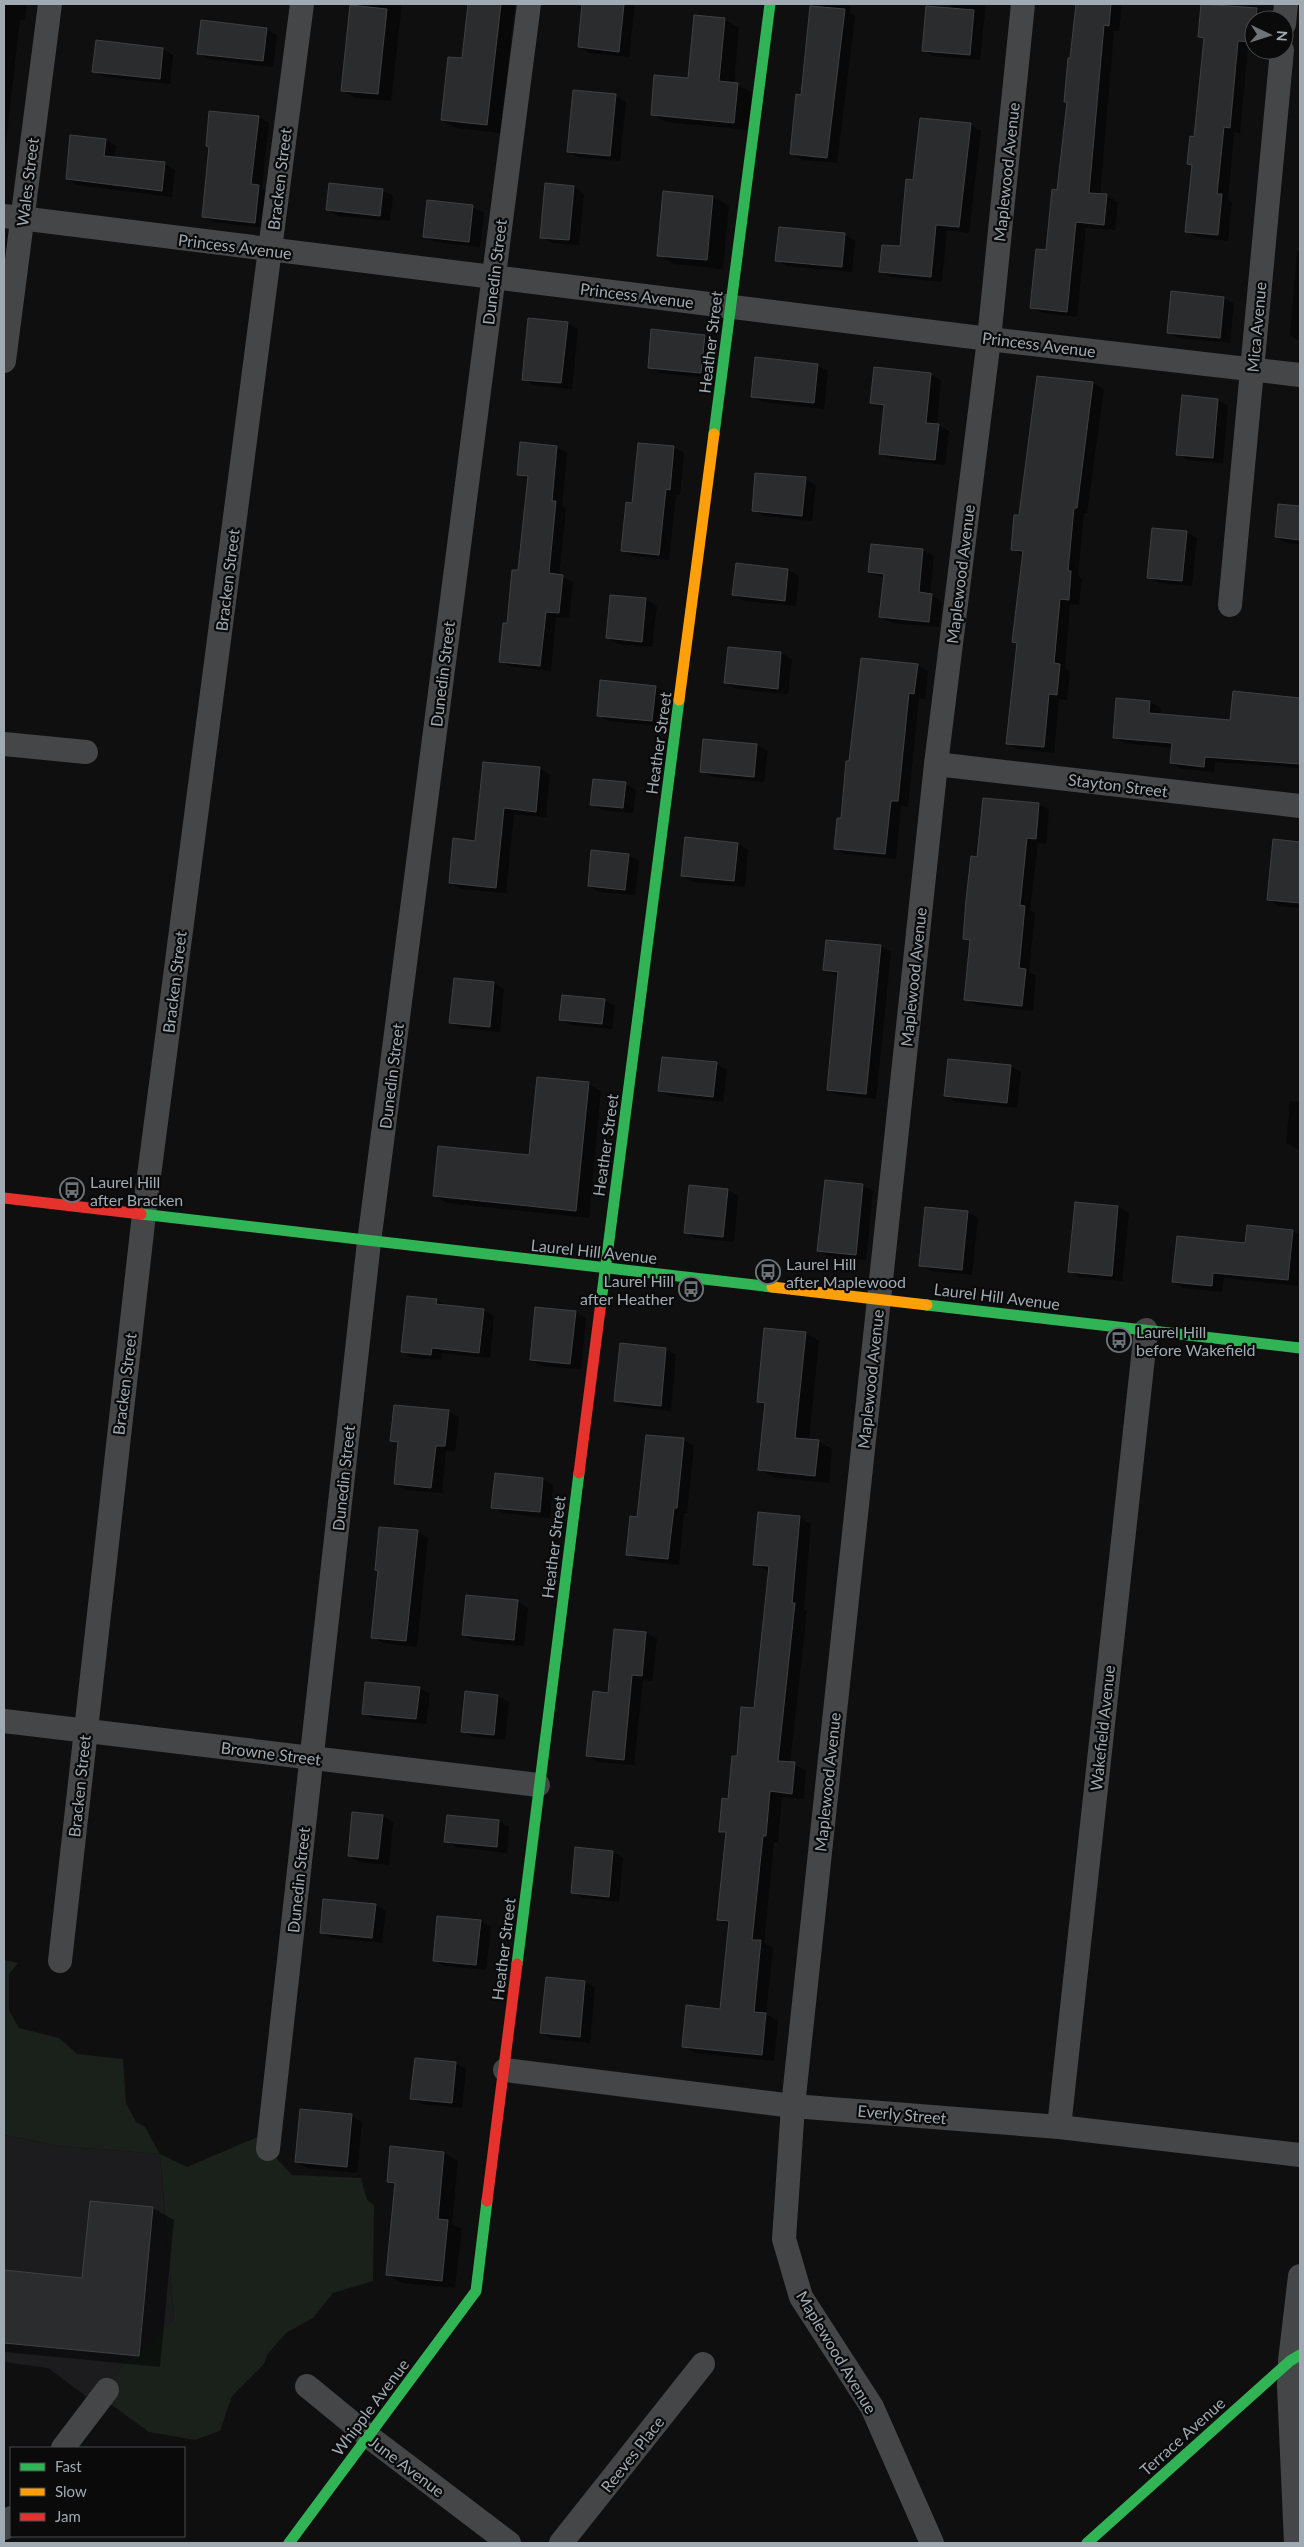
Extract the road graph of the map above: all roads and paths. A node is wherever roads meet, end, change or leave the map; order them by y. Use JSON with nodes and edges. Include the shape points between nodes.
{"nodes":[{"id":1,"x":50,"y":4,"type":"edge"},
{"id":2,"x":302,"y":4,"type":"edge"},
{"id":3,"x":529,"y":4,"type":"edge"},
{"id":4,"x":770,"y":4,"type":"edge"},
{"id":5,"x":1024,"y":4,"type":"edge"},
{"id":6,"x":1281,"y":60,"type":"edge"},
{"id":7,"x":13,"y":217,"type":"edge"},
{"id":8,"x":270,"y":250,"type":"junction"},
{"id":9,"x":494,"y":278,"type":"junction"},
{"id":10,"x":732,"y":307,"type":"junction"},
{"id":11,"x":989,"y":339,"type":"junction"},
{"id":12,"x":4,"y":361,"type":"edge"},
{"id":13,"x":1253,"y":369,"type":"junction"},
{"id":14,"x":1300,"y":375,"type":"edge"},
{"id":15,"x":1230,"y":604,"type":"dead end"},
{"id":16,"x":4,"y":744,"type":"edge"},
{"id":17,"x":86,"y":752,"type":"dead end"},
{"id":18,"x":936,"y":764,"type":"junction"},
{"id":19,"x":1300,"y":806,"type":"edge"},
{"id":20,"x":4,"y":1198,"type":"edge"},
{"id":21,"x":144,"y":1214,"type":"junction"},
{"id":22,"x":369,"y":1242,"type":"junction"},
{"id":23,"x":605,"y":1268,"type":"junction"},
{"id":24,"x":878,"y":1299,"type":"junction"},
{"id":25,"x":1146,"y":1330,"type":"junction"},
{"id":26,"x":1300,"y":1348,"type":"edge"},
{"id":27,"x":4,"y":1721,"type":"edge"},
{"id":28,"x":84,"y":1731,"type":"junction"},
{"id":29,"x":312,"y":1758,"type":"junction"},
{"id":30,"x":538,"y":1785,"type":"junction"},
{"id":31,"x":60,"y":1961,"type":"dead end"},
{"id":32,"x":505,"y":2070,"type":"junction"},
{"id":33,"x":793,"y":2106,"type":"junction"},
{"id":34,"x":1059,"y":2127,"type":"junction"},
{"id":35,"x":268,"y":2149,"type":"dead end"},
{"id":36,"x":1300,"y":2155,"type":"edge"},
{"id":37,"x":1300,"y":2276,"type":"edge"},
{"id":38,"x":476,"y":2291,"type":"joint"},
{"id":39,"x":1295,"y":2358,"type":"edge"},
{"id":40,"x":703,"y":2364,"type":"dead end"},
{"id":41,"x":307,"y":2386,"type":"dead end"},
{"id":42,"x":107,"y":2390,"type":"dead end"},
{"id":43,"x":368,"y":2436,"type":"junction"},
{"id":44,"x":64,"y":2447,"type":"edge"},
{"id":45,"x":289,"y":2543,"type":"edge"},
{"id":46,"x":509,"y":2543,"type":"edge"},
{"id":47,"x":561,"y":2543,"type":"edge"},
{"id":48,"x":932,"y":2543,"type":"edge"},
{"id":49,"x":1087,"y":2543,"type":"edge"},
{"id":50,"x":1296,"y":2543,"type":"edge"}],
"edges":[{"from":1,"to":7,"type":"street","name":"Wales Street"},
{"from":2,"to":8,"type":"street","name":"Bracken Street"},
{"from":3,"to":9,"type":"street","name":"Dunedin Street"},
{"from":4,"to":10,"type":"street","name":"Heather Street"},
{"from":5,"to":11,"type":"street","name":"Maplewood Avenue"},
{"from":6,"to":13,"type":"street","name":"Mica Avenue"},
{"from":7,"to":8,"type":"street","name":"Princess Avenue"},
{"from":7,"to":12,"type":"street","name":"Wales Street"},
{"from":8,"to":9,"type":"street","name":"Princess Avenue"},
{"from":8,"to":21,"type":"street","name":"Bracken Street"},
{"from":9,"to":10,"type":"street","name":"Princess Avenue"},
{"from":9,"to":22,"type":"street","name":"Dunedin Street"},
{"from":10,"to":11,"type":"street","name":"Princess Avenue"},
{"from":10,"to":23,"type":"street","name":"Heather Street"},
{"from":11,"to":13,"type":"street","name":"Princess Avenue"},
{"from":11,"to":18,"type":"street","name":"Maplewood Avenue"},
{"from":13,"to":14,"type":"street","name":"Princess Avenue"},
{"from":13,"to":15,"type":"street","name":"Mica Avenue"},
{"from":16,"to":17,"type":"street"},
{"from":18,"to":19,"type":"street","name":"Stayton Street"},
{"from":18,"to":24,"type":"street","name":"Maplewood Avenue"},
{"from":20,"to":21,"type":"street","name":"Laurel Hill Avenue"},
{"from":21,"to":22,"type":"street","name":"Laurel Hill Avenue"},
{"from":21,"to":28,"type":"street","name":"Bracken Street"},
{"from":22,"to":23,"type":"street","name":"Laurel Hill Avenue"},
{"from":22,"to":29,"type":"street","name":"Dunedin Street"},
{"from":23,"to":24,"type":"street","name":"Laurel Hill Avenue"},
{"from":23,"to":30,"type":"street","name":"Heather Street"},
{"from":24,"to":25,"type":"street","name":"Laurel Hill Avenue"},
{"from":24,"to":33,"type":"street","name":"Maplewood Avenue"},
{"from":25,"to":26,"type":"street","name":"Laurel Hill Avenue"},
{"from":25,"to":34,"type":"street","name":"Wakefield Avenue"},
{"from":27,"to":28,"type":"street","name":"Browne Street"},
{"from":28,"to":29,"type":"street","name":"Browne Street"},
{"from":28,"to":31,"type":"street","name":"Bracken Street"},
{"from":29,"to":30,"type":"street","name":"Browne Street"},
{"from":29,"to":35,"type":"street","name":"Dunedin Street"},
{"from":30,"to":32,"type":"street","name":"Heather Street"},
{"from":32,"to":33,"type":"street","name":"Everly Street"},
{"from":32,"to":38,"type":"street","name":"Heather Street"},
{"from":33,"to":34,"type":"street","name":"Everly Street"},
{"from":33,"to":48,"type":"street","name":"Maplewood Avenue","via":[[784,2239],[801,2297],[872,2407]]},
{"from":34,"to":36,"type":"street","name":"Everly Street"},
{"from":37,"to":39,"type":"street"},
{"from":38,"to":43,"type":"street","name":"Whipple Avenue"},
{"from":39,"to":49,"type":"street","name":"Terrace Avenue"},
{"from":39,"to":50,"type":"street"},
{"from":40,"to":47,"type":"street","name":"Reeves Place"},
{"from":41,"to":43,"type":"street","name":"June Avenue"},
{"from":42,"to":44,"type":"street"},
{"from":43,"to":45,"type":"street","name":"Whipple Avenue"},
{"from":43,"to":46,"type":"street","name":"June Avenue"}]}
